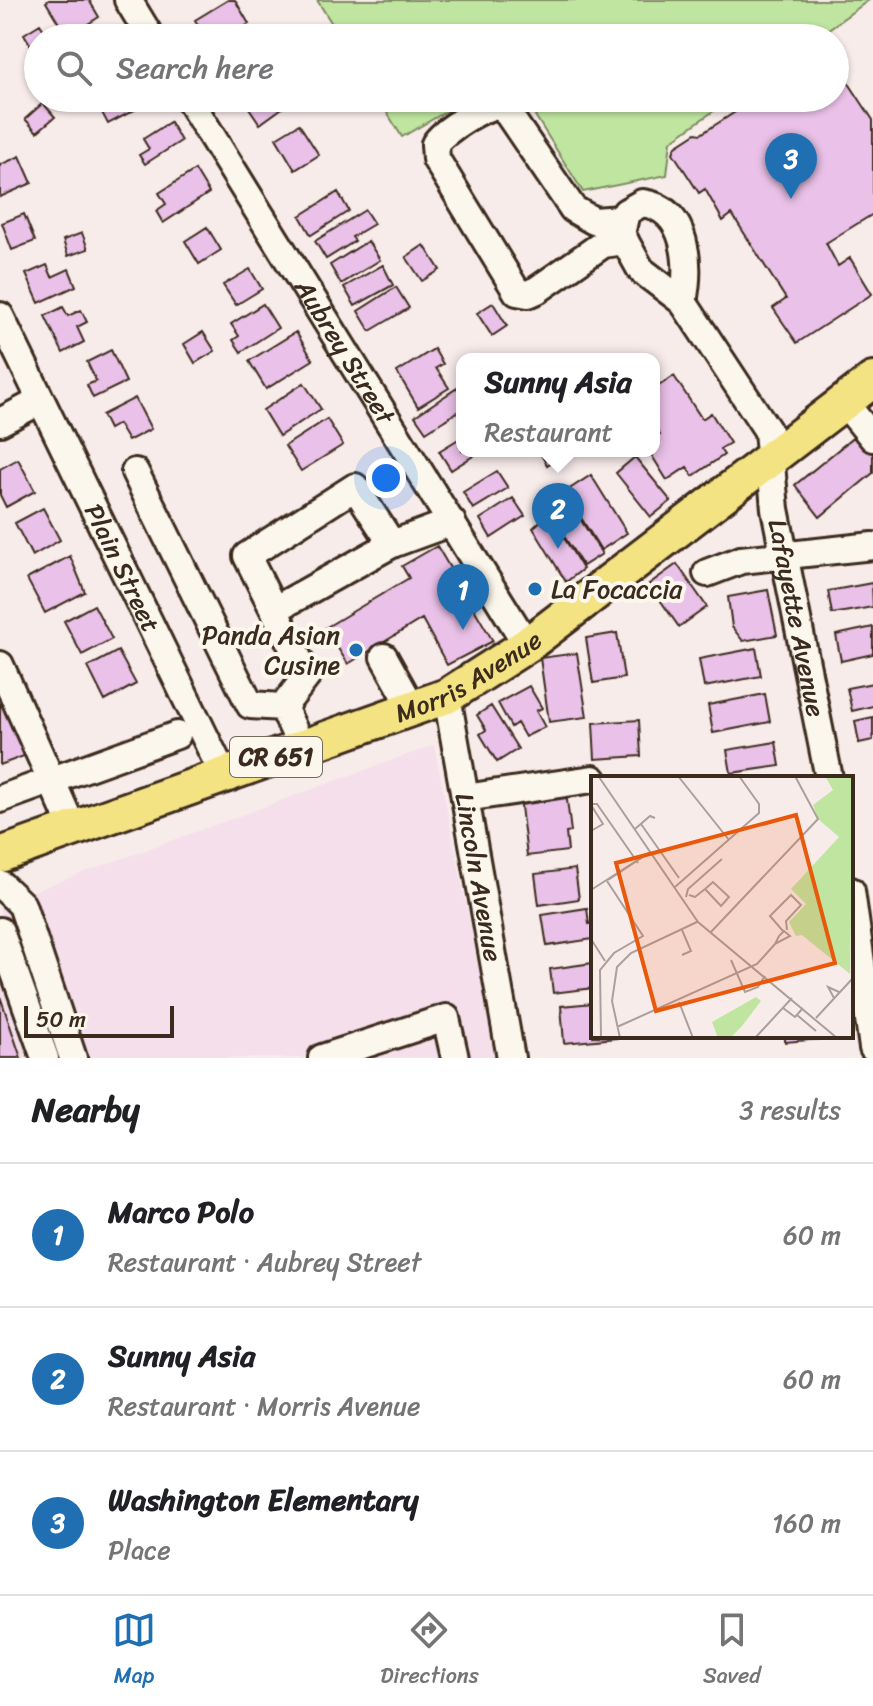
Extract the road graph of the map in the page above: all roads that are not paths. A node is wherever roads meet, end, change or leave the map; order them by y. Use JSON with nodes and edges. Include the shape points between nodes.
{"nodes":[{"id":1,"x":128,"y":0,"type":"edge"},
{"id":2,"x":143,"y":24,"type":"edge"},
{"id":3,"x":197,"y":112,"type":"edge"},
{"id":4,"x":479,"y":112,"type":"edge"},
{"id":5,"x":507,"y":112,"type":"edge"},
{"id":6,"x":623,"y":230,"type":"junction"},
{"id":7,"x":683,"y":302,"type":"junction"},
{"id":8,"x":0,"y":316,"type":"edge"},
{"id":9,"x":873,"y":380,"type":"edge"},
{"id":10,"x":40,"y":401,"type":"junction"},
{"id":11,"x":843,"y":401,"type":"junction"},
{"id":12,"x":0,"y":422,"type":"edge"},
{"id":13,"x":873,"y":438,"type":"edge"},
{"id":14,"x":770,"y":456,"type":"junction"},
{"id":15,"x":135,"y":472,"type":"dead end"},
{"id":16,"x":452,"y":522,"type":"junction"},
{"id":17,"x":392,"y":544,"type":"junction"},
{"id":18,"x":873,"y":546,"type":"edge"},
{"id":19,"x":785,"y":558,"type":"junction"},
{"id":20,"x":707,"y":573,"type":"dead end"},
{"id":21,"x":274,"y":610,"type":"junction"},
{"id":22,"x":527,"y":645,"type":"junction"},
{"id":23,"x":384,"y":657,"type":"dead end"},
{"id":24,"x":0,"y":665,"type":"edge"},
{"id":25,"x":447,"y":696,"type":"junction"},
{"id":26,"x":283,"y":707,"type":"junction"},
{"id":27,"x":413,"y":709,"type":"junction"},
{"id":28,"x":177,"y":735,"type":"dead end"},
{"id":29,"x":302,"y":748,"type":"junction"},
{"id":30,"x":224,"y":776,"type":"junction"},
{"id":31,"x":829,"y":776,"type":"edge"},
{"id":32,"x":591,"y":779,"type":"edge"},
{"id":33,"x":51,"y":780,"type":"junction"},
{"id":34,"x":465,"y":798,"type":"junction"},
{"id":35,"x":0,"y":799,"type":"edge"},
{"id":36,"x":73,"y":829,"type":"junction"},
{"id":37,"x":0,"y":855,"type":"edge"},
{"id":38,"x":0,"y":884,"type":"edge"},
{"id":39,"x":853,"y":895,"type":"edge"},
{"id":40,"x":865,"y":919,"type":"edge"},
{"id":41,"x":33,"y":938,"type":"junction"},
{"id":42,"x":2,"y":943,"type":"edge"},
{"id":43,"x":873,"y":1048,"type":"edge"},
{"id":44,"x":45,"y":1058,"type":"edge"},
{"id":45,"x":73,"y":1058,"type":"edge"},
{"id":46,"x":322,"y":1058,"type":"edge"},
{"id":47,"x":455,"y":1058,"type":"edge"},
{"id":48,"x":511,"y":1058,"type":"edge"}],
"edges":[{"from":1,"to":2,"type":"street"},
{"from":3,"to":16,"type":"street","name":"Aubrey Street"},
{"from":4,"to":6,"type":"street","via":[[435,144],[436,159],[517,292],[537,290]]},
{"from":5,"to":6,"type":"street","via":[[580,215]]},
{"from":6,"to":7,"type":"street","name":"Lafayette Avenue","via":[[641,270]]},
{"from":6,"to":7,"type":"street","via":[[634,207],[652,204],[674,226],[689,265]]},
{"from":7,"to":14,"type":"street","name":"Lafayette Avenue","via":[[768,431]]},
{"from":8,"to":10,"type":"street","name":"Plain Street"},
{"from":9,"to":11,"type":"main road","name":"Morris Avenue","number":"CR 651"},
{"from":10,"to":12,"type":"street"},
{"from":10,"to":30,"type":"street","name":"Plain Street"},
{"from":11,"to":13,"type":"street"},
{"from":11,"to":14,"type":"main road","name":"Morris Avenue","number":"CR 651"},
{"from":14,"to":19,"type":"street","name":"Lafayette Avenue"},
{"from":14,"to":22,"type":"main road","name":"Morris Avenue","number":"CR 651"},
{"from":15,"to":26,"type":"street","via":[[250,705]]},
{"from":16,"to":17,"type":"street"},
{"from":16,"to":22,"type":"street","name":"Aubrey Street"},
{"from":17,"to":21,"type":"street"},
{"from":17,"to":21,"type":"street","via":[[355,487],[247,556]]},
{"from":18,"to":19,"type":"street"},
{"from":19,"to":20,"type":"street","via":[[741,560]]},
{"from":19,"to":31,"type":"street","name":"Lafayette Avenue"},
{"from":21,"to":26,"type":"street","via":[[307,676]]},
{"from":22,"to":25,"type":"main road","name":"Morris Avenue","number":"CR 651"},
{"from":23,"to":27,"type":"street"},
{"from":24,"to":33,"type":"street"},
{"from":25,"to":27,"type":"main road","name":"Morris Avenue","number":"CR 651"},
{"from":25,"to":34,"type":"street","name":"Lincoln Avenue"},
{"from":26,"to":29,"type":"street"},
{"from":27,"to":29,"type":"main road","name":"Morris Avenue","number":"CR 651"},
{"from":28,"to":33,"type":"street"},
{"from":29,"to":30,"type":"main road","name":"Morris Avenue","number":"CR 651"},
{"from":30,"to":36,"type":"main road","name":"Morris Avenue","number":"CR 651"},
{"from":32,"to":34,"type":"street"},
{"from":33,"to":35,"type":"street"},
{"from":33,"to":36,"type":"street"},
{"from":34,"to":48,"type":"street","name":"Lincoln Avenue"},
{"from":36,"to":37,"type":"main road","name":"Morris Avenue","number":"CR 651"},
{"from":38,"to":41,"type":"street","via":[[22,905]]},
{"from":39,"to":40,"type":"street"},
{"from":40,"to":43,"type":"street"},
{"from":41,"to":42,"type":"street"},
{"from":41,"to":45,"type":"street"},
{"from":42,"to":44,"type":"street"},
{"from":46,"to":47,"type":"street","via":[[446,1018]]}]}
